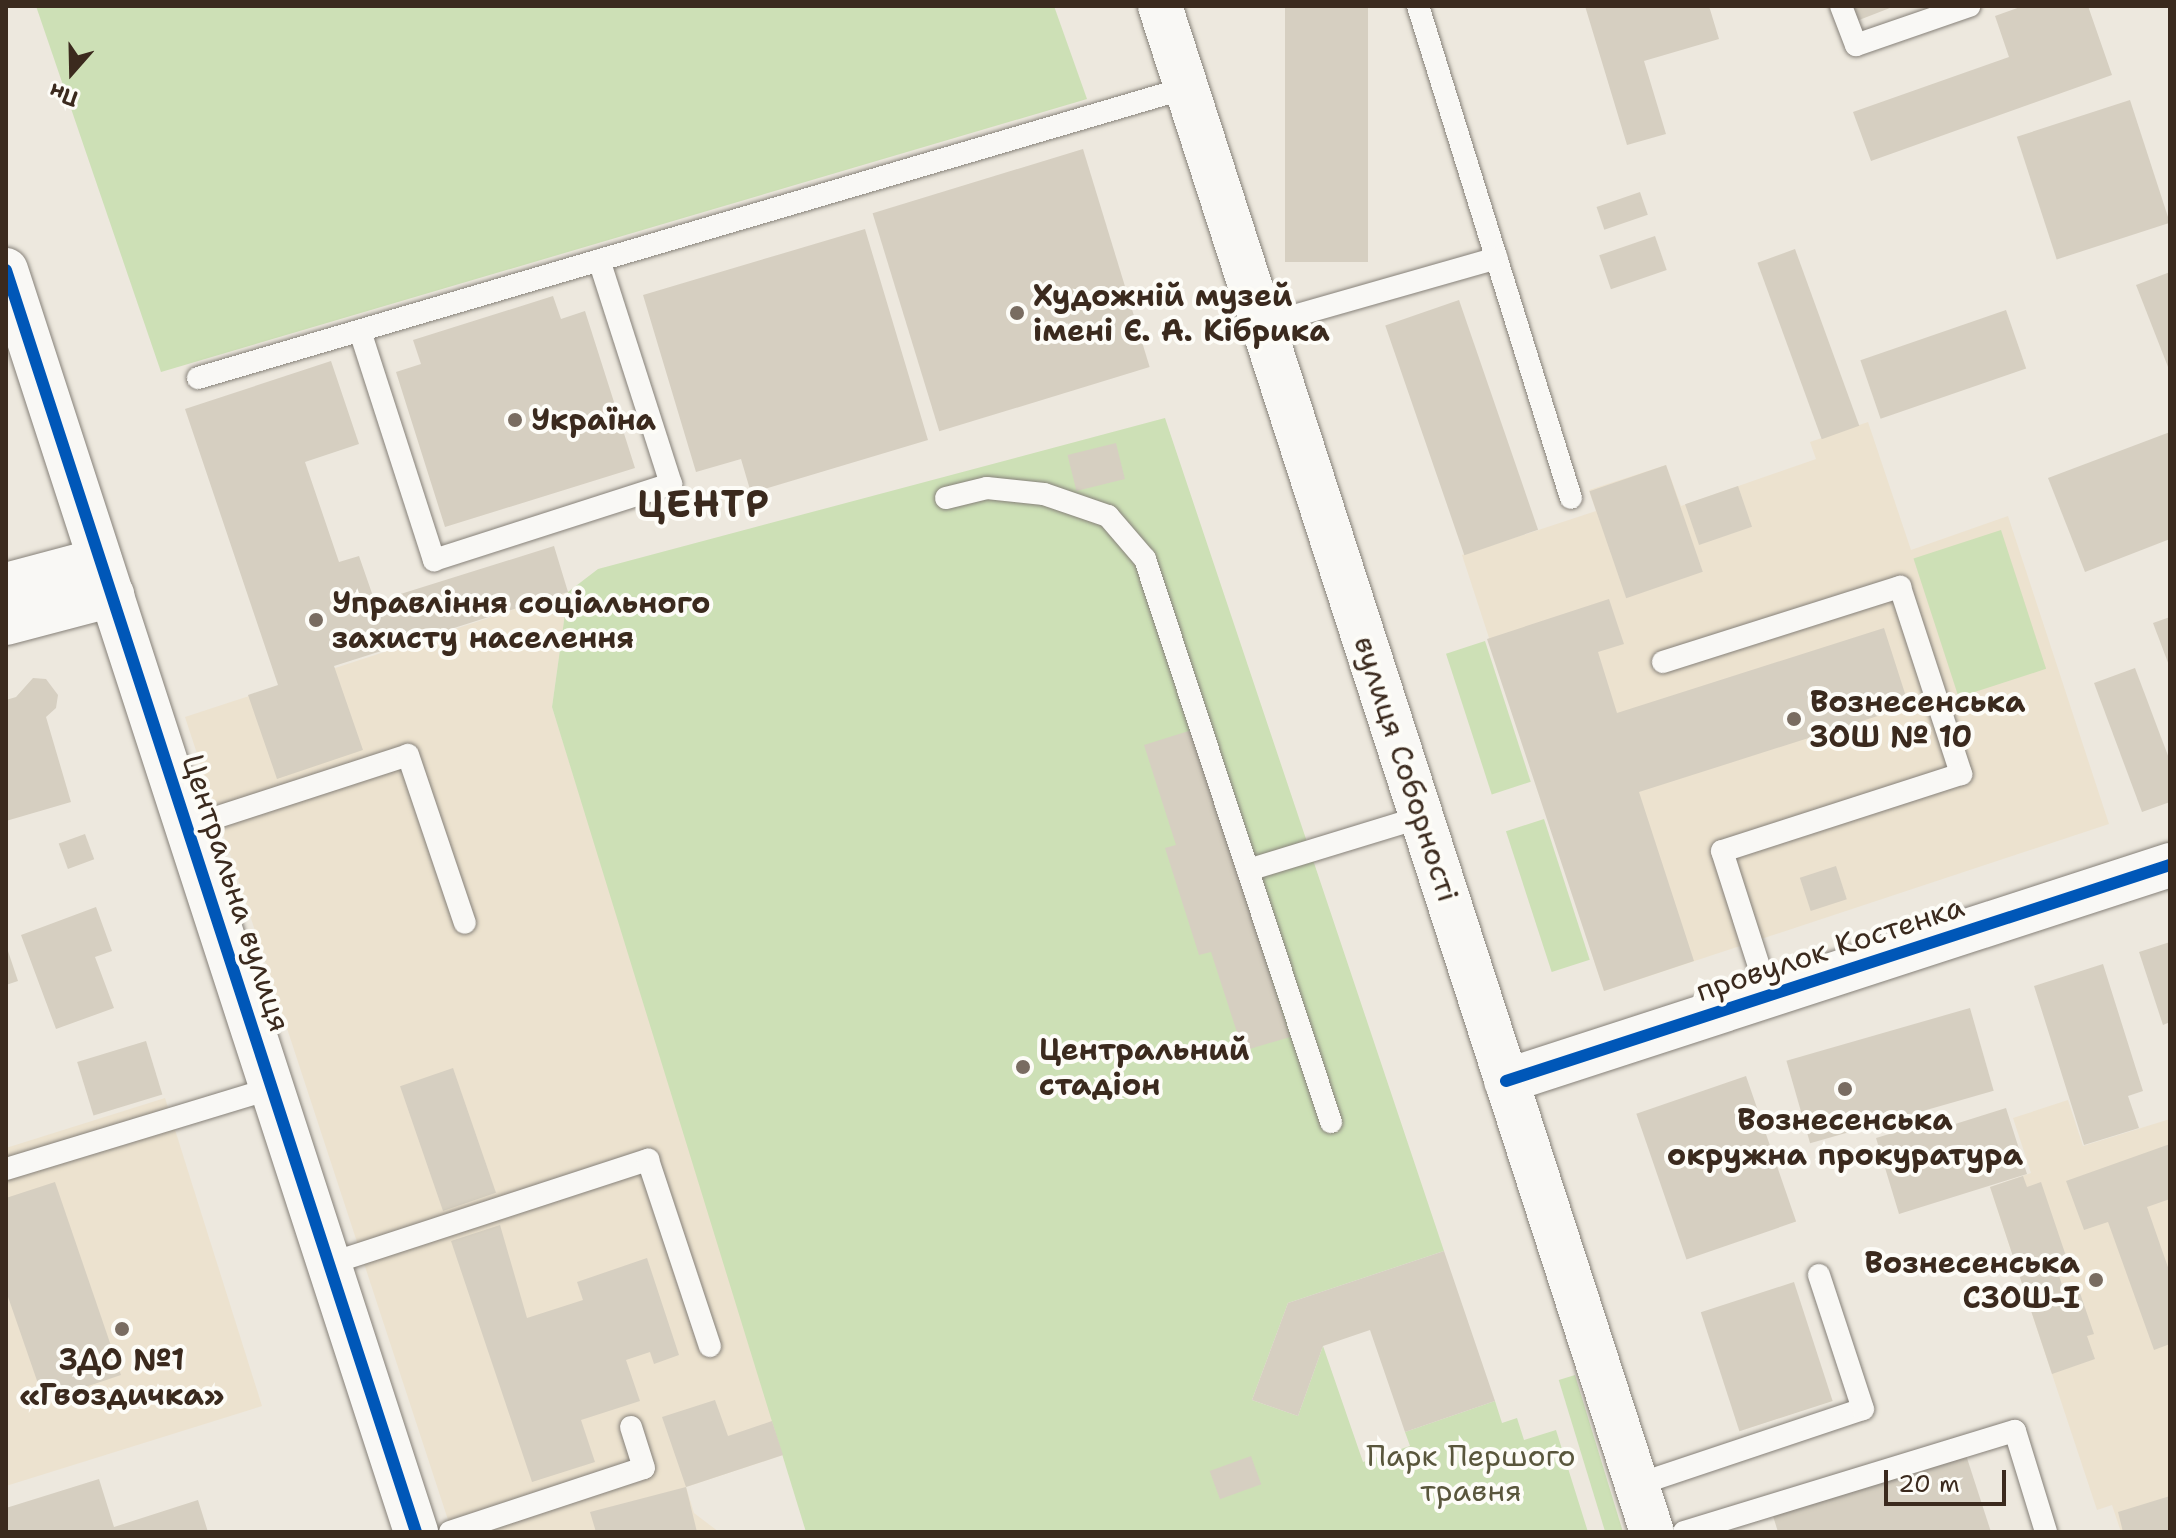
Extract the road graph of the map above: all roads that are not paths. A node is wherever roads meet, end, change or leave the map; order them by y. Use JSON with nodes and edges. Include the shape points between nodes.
{"nodes":[{"id":1,"x":1160,"y":6,"type":"edge"},
{"id":2,"x":1418,"y":6,"type":"edge"},
{"id":3,"x":1841,"y":6,"type":"edge"},
{"id":4,"x":1969,"y":6,"type":"edge"},
{"id":5,"x":1186,"y":88,"type":"junction"},
{"id":6,"x":1497,"y":258,"type":"junction"},
{"id":7,"x":599,"y":260,"type":"junction"},
{"id":8,"x":6,"y":270,"type":"edge"},
{"id":9,"x":1262,"y":325,"type":"junction"},
{"id":10,"x":360,"y":331,"type":"junction"},
{"id":11,"x":198,"y":378,"type":"dead end"},
{"id":12,"x":946,"y":498,"type":"dead end"},
{"id":13,"x":1571,"y":498,"type":"dead end"},
{"id":14,"x":106,"y":577,"type":"junction"},
{"id":15,"x":6,"y":585,"type":"edge"},
{"id":16,"x":6,"y":623,"type":"edge"},
{"id":17,"x":1663,"y":662,"type":"dead end"},
{"id":18,"x":1421,"y":817,"type":"junction"},
{"id":19,"x":187,"y":827,"type":"junction"},
{"id":20,"x":2170,"y":865,"type":"edge"},
{"id":21,"x":1248,"y":870,"type":"junction"},
{"id":22,"x":465,"y":923,"type":"dead end"},
{"id":23,"x":1769,"y":997,"type":"junction"},
{"id":24,"x":1506,"y":1081,"type":"junction"},
{"id":25,"x":272,"y":1088,"type":"junction"},
{"id":26,"x":1331,"y":1122,"type":"dead end"},
{"id":27,"x":6,"y":1169,"type":"edge"},
{"id":28,"x":329,"y":1264,"type":"junction"},
{"id":29,"x":1819,"y":1275,"type":"dead end"},
{"id":30,"x":710,"y":1346,"type":"dead end"},
{"id":31,"x":631,"y":1427,"type":"dead end"},
{"id":32,"x":1636,"y":1485,"type":"junction"},
{"id":33,"x":416,"y":1532,"type":"edge"},
{"id":34,"x":450,"y":1532,"type":"edge"},
{"id":35,"x":1652,"y":1532,"type":"edge"},
{"id":36,"x":1684,"y":1532,"type":"edge"},
{"id":37,"x":2046,"y":1532,"type":"edge"}],
"edges":[{"from":1,"to":5,"type":"street","name":"вулиця Соборності"},
{"from":2,"to":6,"type":"lane"},
{"from":3,"to":4,"type":"lane","via":[[1856,45]]},
{"from":5,"to":7,"type":"lane"},
{"from":5,"to":9,"type":"street","name":"вулиця Соборності"},
{"from":6,"to":9,"type":"lane"},
{"from":6,"to":13,"type":"lane"},
{"from":7,"to":10,"type":"lane"},
{"from":7,"to":10,"type":"lane","via":[[671,484],[434,560]]},
{"from":8,"to":14,"type":"street","name":"Центральна вулиця"},
{"from":9,"to":18,"type":"street","name":"вулиця Соборності"},
{"from":10,"to":11,"type":"lane"},
{"from":12,"to":21,"type":"lane","via":[[987,488],[1044,494],[1108,516],[1145,559]]},
{"from":14,"to":15,"type":"street"},
{"from":14,"to":16,"type":"street"},
{"from":14,"to":19,"type":"street","name":"Центральна вулиця"},
{"from":17,"to":23,"type":"lane","via":[[1900,587],[1961,774],[1722,851]]},
{"from":18,"to":21,"type":"lane"},
{"from":18,"to":24,"type":"street","name":"вулиця Соборності"},
{"from":19,"to":22,"type":"lane","via":[[408,755]]},
{"from":19,"to":25,"type":"street","name":"Центральна вулиця"},
{"from":20,"to":23,"type":"street","name":"провулок Костенка"},
{"from":21,"to":26,"type":"lane"},
{"from":23,"to":24,"type":"street","name":"провулок Костенка"},
{"from":24,"to":32,"type":"street","name":"вулиця Соборності"},
{"from":25,"to":27,"type":"lane"},
{"from":25,"to":28,"type":"street","name":"Центральна вулиця"},
{"from":28,"to":30,"type":"lane","via":[[648,1160]]},
{"from":28,"to":33,"type":"street","name":"Центральна вулиця"},
{"from":29,"to":32,"type":"lane","via":[[1863,1409]]},
{"from":31,"to":34,"type":"lane","via":[[644,1468]]},
{"from":32,"to":35,"type":"street","name":"вулиця Соборності"},
{"from":36,"to":37,"type":"lane","via":[[2015,1431]]}]}
